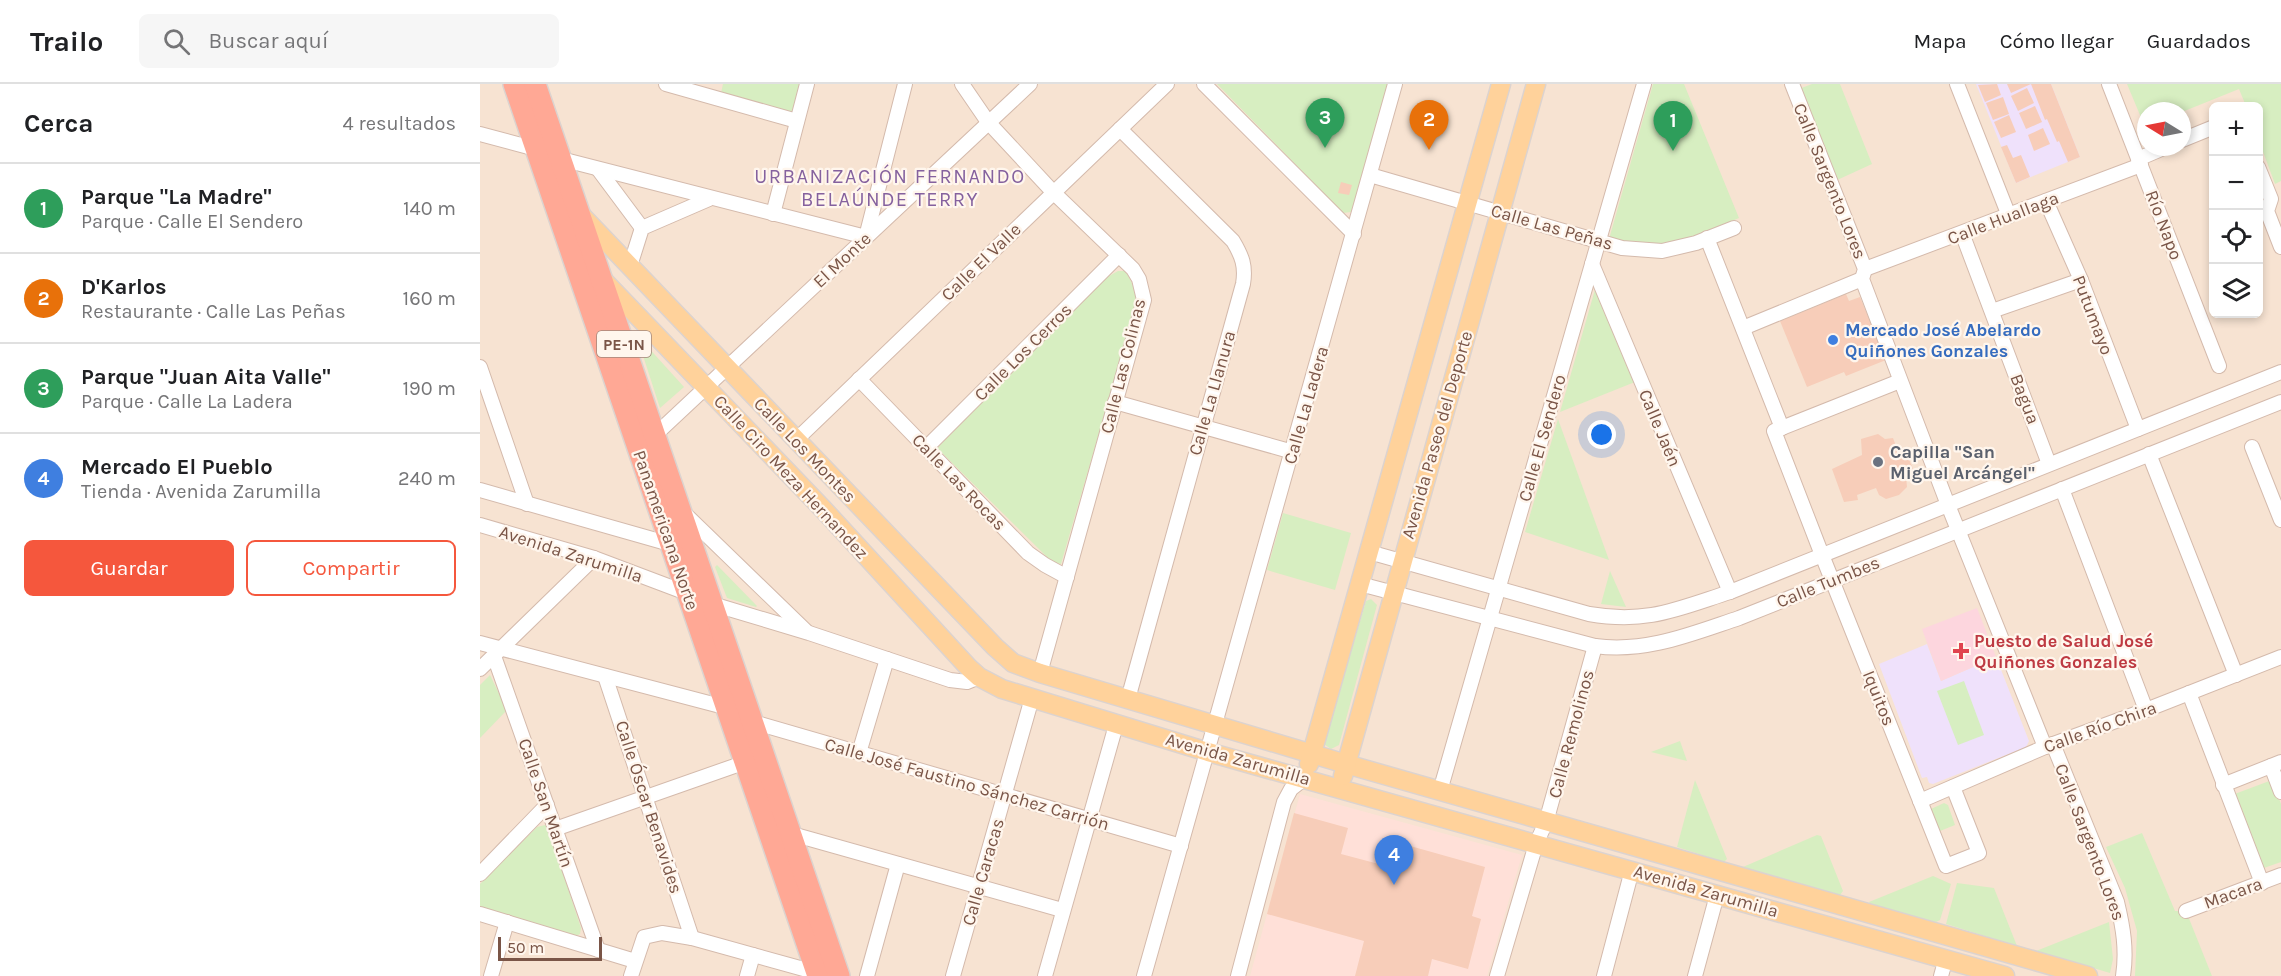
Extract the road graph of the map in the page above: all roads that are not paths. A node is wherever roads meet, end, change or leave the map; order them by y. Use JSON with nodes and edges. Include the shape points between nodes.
{"nodes":[{"id":1,"x":514,"y":84,"type":"edge"},
{"id":2,"x":535,"y":84,"type":"edge"},
{"id":3,"x":666,"y":84,"type":"edge"},
{"id":4,"x":807,"y":84,"type":"edge"},
{"id":5,"x":905,"y":84,"type":"edge"},
{"id":6,"x":962,"y":84,"type":"edge"},
{"id":7,"x":1030,"y":84,"type":"edge"},
{"id":8,"x":1167,"y":84,"type":"edge"},
{"id":9,"x":1204,"y":84,"type":"edge"},
{"id":10,"x":1395,"y":84,"type":"edge"},
{"id":11,"x":1501,"y":84,"type":"edge"},
{"id":12,"x":1536,"y":84,"type":"edge"},
{"id":13,"x":1644,"y":84,"type":"edge"},
{"id":14,"x":1792,"y":84,"type":"edge"},
{"id":15,"x":1957,"y":84,"type":"edge"},
{"id":16,"x":2109,"y":84,"type":"edge"},
{"id":17,"x":715,"y":91,"type":"edge"},
{"id":18,"x":797,"y":121,"type":"junction"},
{"id":19,"x":988,"y":122,"type":"junction"},
{"id":20,"x":1120,"y":129,"type":"junction"},
{"id":21,"x":2209,"y":129,"type":"edge"},
{"id":22,"x":480,"y":134,"type":"edge"},
{"id":23,"x":2191,"y":136,"type":"edge"},
{"id":24,"x":536,"y":148,"type":"junction"},
{"id":25,"x":2150,"y":156,"type":"edge"},
{"id":26,"x":561,"y":159,"type":"junction"},
{"id":27,"x":2139,"y":162,"type":"junction"},
{"id":28,"x":598,"y":169,"type":"junction"},
{"id":29,"x":2263,"y":174,"type":"edge"},
{"id":30,"x":1370,"y":175,"type":"junction"},
{"id":31,"x":1053,"y":192,"type":"junction"},
{"id":32,"x":2276,"y":197,"type":"edge"},
{"id":33,"x":709,"y":199,"type":"junction"},
{"id":34,"x":2046,"y":201,"type":"junction"},
{"id":35,"x":1468,"y":203,"type":"junction"},
{"id":36,"x":1500,"y":212,"type":"junction"},
{"id":37,"x":579,"y":214,"type":"junction"},
{"id":38,"x":773,"y":214,"type":"junction"},
{"id":39,"x":2009,"y":216,"type":"junction"},
{"id":40,"x":642,"y":228,"type":"junction"},
{"id":41,"x":1734,"y":228,"type":"dead end"},
{"id":42,"x":1962,"y":233,"type":"junction"},
{"id":43,"x":1354,"y":234,"type":"junction"},
{"id":44,"x":866,"y":237,"type":"junction"},
{"id":45,"x":1707,"y":238,"type":"junction"},
{"id":46,"x":1599,"y":241,"type":"junction"},
{"id":47,"x":2281,"y":247,"type":"edge"},
{"id":48,"x":1119,"y":255,"type":"junction"},
{"id":49,"x":1592,"y":264,"type":"junction"},
{"id":50,"x":630,"y":266,"type":"junction"},
{"id":51,"x":1863,"y":274,"type":"junction"},
{"id":52,"x":601,"y":278,"type":"junction"},
{"id":53,"x":2081,"y":280,"type":"junction"},
{"id":54,"x":1992,"y":311,"type":"junction"},
{"id":55,"x":1743,"y":328,"type":"junction"},
{"id":56,"x":2219,"y":366,"type":"dead end"},
{"id":57,"x":480,"y":367,"type":"edge"},
{"id":58,"x":727,"y":368,"type":"junction"},
{"id":59,"x":2281,"y":372,"type":"edge"},
{"id":60,"x":859,"y":379,"type":"junction"},
{"id":61,"x":1900,"y":381,"type":"junction"},
{"id":62,"x":707,"y":388,"type":"junction"},
{"id":63,"x":1115,"y":402,"type":"junction"},
{"id":64,"x":2281,"y":402,"type":"edge"},
{"id":65,"x":1202,"y":427,"type":"junction"},
{"id":66,"x":1778,"y":429,"type":"junction"},
{"id":67,"x":2138,"y":429,"type":"junction"},
{"id":68,"x":655,"y":435,"type":"junction"},
{"id":69,"x":796,"y":440,"type":"junction"},
{"id":70,"x":2252,"y":447,"type":"dead end"},
{"id":71,"x":926,"y":448,"type":"junction"},
{"id":72,"x":1293,"y":452,"type":"junction"},
{"id":73,"x":2150,"y":454,"type":"junction"},
{"id":74,"x":2049,"y":464,"type":"junction"},
{"id":75,"x":2062,"y":489,"type":"junction"},
{"id":76,"x":480,"y":490,"type":"edge"},
{"id":77,"x":527,"y":504,"type":"junction"},
{"id":78,"x":1948,"y":505,"type":"junction"},
{"id":79,"x":679,"y":508,"type":"junction"},
{"id":80,"x":2281,"y":520,"type":"edge"},
{"id":81,"x":480,"y":525,"type":"edge"},
{"id":82,"x":1957,"y":530,"type":"junction"},
{"id":83,"x":670,"y":544,"type":"junction"},
{"id":84,"x":1369,"y":552,"type":"junction"},
{"id":85,"x":1822,"y":555,"type":"junction"},
{"id":86,"x":594,"y":558,"type":"junction"},
{"id":87,"x":1402,"y":561,"type":"junction"},
{"id":88,"x":1067,"y":577,"type":"junction"},
{"id":89,"x":1831,"y":580,"type":"junction"},
{"id":90,"x":1360,"y":584,"type":"junction"},
{"id":91,"x":1499,"y":588,"type":"junction"},
{"id":92,"x":686,"y":592,"type":"junction"},
{"id":93,"x":1730,"y":592,"type":"junction"},
{"id":94,"x":1393,"y":593,"type":"junction"},
{"id":95,"x":712,"y":604,"type":"junction"},
{"id":96,"x":1490,"y":618,"type":"junction"},
{"id":97,"x":809,"y":633,"type":"junction"},
{"id":98,"x":480,"y":643,"type":"edge"},
{"id":99,"x":1595,"y":646,"type":"junction"},
{"id":100,"x":497,"y":652,"type":"junction"},
{"id":101,"x":2281,"y":657,"type":"edge"},
{"id":102,"x":887,"y":659,"type":"junction"},
{"id":103,"x":480,"y":669,"type":"edge"},
{"id":104,"x":1040,"y":674,"type":"junction"},
{"id":105,"x":2236,"y":675,"type":"junction"},
{"id":106,"x":605,"y":676,"type":"junction"},
{"id":107,"x":979,"y":678,"type":"junction"},
{"id":108,"x":2189,"y":693,"type":"junction"},
{"id":109,"x":1032,"y":698,"type":"junction"},
{"id":110,"x":1128,"y":699,"type":"junction"},
{"id":111,"x":728,"y":708,"type":"junction"},
{"id":112,"x":2146,"y":710,"type":"junction"},
{"id":113,"x":753,"y":722,"type":"junction"},
{"id":114,"x":1116,"y":725,"type":"junction"},
{"id":115,"x":1216,"y":726,"type":"junction"},
{"id":116,"x":2049,"y":746,"type":"junction"},
{"id":117,"x":1208,"y":752,"type":"junction"},
{"id":118,"x":859,"y":753,"type":"junction"},
{"id":119,"x":1312,"y":754,"type":"junction"},
{"id":120,"x":746,"y":762,"type":"junction"},
{"id":121,"x":1346,"y":764,"type":"junction"},
{"id":122,"x":2276,"y":764,"type":"edge"},
{"id":123,"x":1305,"y":778,"type":"junction"},
{"id":124,"x":2223,"y":785,"type":"junction"},
{"id":125,"x":1953,"y":787,"type":"junction"},
{"id":126,"x":1340,"y":788,"type":"junction"},
{"id":127,"x":1440,"y":791,"type":"junction"},
{"id":128,"x":2281,"y":792,"type":"edge"},
{"id":129,"x":1004,"y":795,"type":"junction"},
{"id":130,"x":646,"y":797,"type":"junction"},
{"id":131,"x":1920,"y":801,"type":"junction"},
{"id":132,"x":547,"y":805,"type":"junction"},
{"id":133,"x":1089,"y":820,"type":"junction"},
{"id":134,"x":1546,"y":822,"type":"junction"},
{"id":135,"x":555,"y":829,"type":"junction"},
{"id":136,"x":792,"y":834,"type":"junction"},
{"id":137,"x":1536,"y":844,"type":"junction"},
{"id":138,"x":1181,"y":846,"type":"junction"},
{"id":139,"x":898,"y":864,"type":"junction"},
{"id":140,"x":1632,"y":870,"type":"junction"},
{"id":141,"x":480,"y":874,"type":"edge"},
{"id":142,"x":2281,"y":875,"type":"edge"},
{"id":143,"x":2262,"y":883,"type":"junction"},
{"id":144,"x":978,"y":887,"type":"junction"},
{"id":145,"x":1717,"y":895,"type":"junction"},
{"id":146,"x":1062,"y":910,"type":"junction"},
{"id":147,"x":2186,"y":911,"type":"dead end"},
{"id":148,"x":480,"y":914,"type":"edge"},
{"id":149,"x":507,"y":922,"type":"junction"},
{"id":150,"x":692,"y":938,"type":"junction"},
{"id":151,"x":598,"y":950,"type":"junction"},
{"id":152,"x":753,"y":955,"type":"junction"},
{"id":153,"x":1946,"y":958,"type":"junction"},
{"id":154,"x":634,"y":961,"type":"junction"},
{"id":155,"x":818,"y":975,"type":"edge"},
{"id":156,"x":491,"y":976,"type":"edge"},
{"id":157,"x":631,"y":976,"type":"edge"},
{"id":158,"x":747,"y":976,"type":"edge"},
{"id":159,"x":839,"y":976,"type":"edge"},
{"id":160,"x":867,"y":976,"type":"edge"},
{"id":161,"x":953,"y":976,"type":"edge"},
{"id":162,"x":1045,"y":976,"type":"edge"},
{"id":163,"x":1144,"y":976,"type":"edge"},
{"id":164,"x":1238,"y":976,"type":"edge"},
{"id":165,"x":1497,"y":976,"type":"edge"},
{"id":166,"x":1604,"y":976,"type":"edge"},
{"id":167,"x":1695,"y":976,"type":"edge"},
{"id":168,"x":1941,"y":976,"type":"edge"},
{"id":169,"x":2005,"y":976,"type":"edge"},
{"id":170,"x":2088,"y":976,"type":"edge"},
{"id":171,"x":2123,"y":976,"type":"edge"}],
"edges":[{"from":1,"to":24,"type":"highway","name":"Panamericana Norte","number":"PE-1N"},
{"from":2,"to":26,"type":"highway","name":"Panamericana Norte","number":"PE-1N"},
{"from":3,"to":17,"type":"street"},
{"from":4,"to":18,"type":"street"},
{"from":5,"to":44,"type":"street"},
{"from":6,"to":19,"type":"street","name":"Calle Las Colinas"},
{"from":7,"to":19,"type":"street","name":"El Monte"},
{"from":8,"to":20,"type":"street","name":"Calle El Valle"},
{"from":9,"to":43,"type":"street"},
{"from":10,"to":30,"type":"street","name":"Calle La Ladera"},
{"from":11,"to":35,"type":"main road","name":"Avenida Paseo del Deporte"},
{"from":12,"to":36,"type":"main road","name":"Avenida Paseo del Deporte"},
{"from":13,"to":46,"type":"street","name":"Calle El Sendero"},
{"from":14,"to":51,"type":"street","name":"Calle Sargento Lores"},
{"from":15,"to":39,"type":"street"},
{"from":16,"to":27,"type":"street","name":"Río Napo"},
{"from":17,"to":18,"type":"street"},
{"from":18,"to":38,"type":"street"},
{"from":19,"to":31,"type":"street","name":"Calle Las Colinas"},
{"from":19,"to":44,"type":"street","name":"El Monte"},
{"from":20,"to":31,"type":"street","name":"Calle El Valle"},
{"from":20,"to":65,"type":"street","name":"Calle La Llanura","via":[[1233,241],[1242,257],[1243,284]]},
{"from":21,"to":23,"type":"street"},
{"from":22,"to":24,"type":"street"},
{"from":24,"to":83,"type":"highway","name":"Panamericana Norte","number":"PE-1N"},
{"from":25,"to":27,"type":"street","name":"Calle Huallaga"},
{"from":26,"to":28,"type":"street"},
{"from":26,"to":37,"type":"highway","name":"Panamericana Norte","number":"PE-1N"},
{"from":27,"to":34,"type":"street","name":"Calle Huallaga"},
{"from":27,"to":56,"type":"street","name":"Río Napo"},
{"from":28,"to":33,"type":"street"},
{"from":28,"to":40,"type":"street"},
{"from":29,"to":32,"type":"street"},
{"from":30,"to":35,"type":"street","name":"Calle Las Peñas"},
{"from":30,"to":43,"type":"street","name":"Calle La Ladera"},
{"from":31,"to":48,"type":"street","name":"Calle Las Colinas"},
{"from":31,"to":60,"type":"street","name":"Calle El Valle"},
{"from":32,"to":47,"type":"street","via":[[2267,211]]},
{"from":33,"to":38,"type":"street"},
{"from":33,"to":40,"type":"street"},
{"from":34,"to":39,"type":"street","name":"Calle Huallaga"},
{"from":34,"to":53,"type":"street","name":"Putumayo"},
{"from":35,"to":36,"type":"street","name":"Calle Las Peñas"},
{"from":35,"to":84,"type":"main road","name":"Avenida Paseo del Deporte"},
{"from":36,"to":46,"type":"street","name":"Calle Las Peñas"},
{"from":36,"to":87,"type":"main road","name":"Avenida Paseo del Deporte"},
{"from":37,"to":50,"type":"main road","name":"Calle Los Montes"},
{"from":37,"to":52,"type":"highway","name":"Panamericana Norte","number":"PE-1N"},
{"from":38,"to":44,"type":"street"},
{"from":39,"to":42,"type":"street","name":"Calle Huallaga"},
{"from":40,"to":50,"type":"street"},
{"from":41,"to":45,"type":"street","name":"Calle Las Peñas"},
{"from":42,"to":51,"type":"street","name":"Calle Huallaga"},
{"from":42,"to":54,"type":"street","name":"Bagua"},
{"from":43,"to":72,"type":"street","name":"Calle La Ladera"},
{"from":44,"to":58,"type":"street","name":"El Monte"},
{"from":45,"to":46,"type":"street","name":"Calle Las Peñas","via":[[1662,251],[1622,248]]},
{"from":45,"to":55,"type":"street","name":"Iquitos"},
{"from":46,"to":49,"type":"street","name":"Calle El Sendero"},
{"from":48,"to":63,"type":"street","name":"Calle Las Colinas","via":[[1139,279],[1144,300]]},
{"from":48,"to":71,"type":"street","name":"Calle Los Cerros"},
{"from":49,"to":91,"type":"street","name":"Calle El Sendero"},
{"from":49,"to":93,"type":"street","name":"Calle Jaén"},
{"from":50,"to":58,"type":"main road","name":"Calle Los Montes"},
{"from":51,"to":55,"type":"street","name":"Calle Huallaga"},
{"from":51,"to":61,"type":"street","name":"Calle Sargento Lores"},
{"from":52,"to":62,"type":"main road","name":"Calle Ciro Meza Hernandez"},
{"from":52,"to":68,"type":"highway","name":"Panamericana Norte","number":"PE-1N"},
{"from":53,"to":54,"type":"street"},
{"from":53,"to":67,"type":"street","name":"Putumayo"},
{"from":54,"to":74,"type":"street","name":"Bagua"},
{"from":55,"to":66,"type":"street","name":"Iquitos"},
{"from":57,"to":77,"type":"street"},
{"from":58,"to":62,"type":"street","name":"El Monte"},
{"from":58,"to":69,"type":"main road","name":"Calle Los Montes"},
{"from":59,"to":67,"type":"street","name":"Calle Tumbes"},
{"from":60,"to":69,"type":"street","name":"Calle El Valle"},
{"from":60,"to":71,"type":"street","name":"Calle Las Rocas"},
{"from":61,"to":66,"type":"street"},
{"from":61,"to":78,"type":"street","name":"Calle Sargento Lores"},
{"from":62,"to":68,"type":"street","name":"El Monte"},
{"from":62,"to":107,"type":"main road","name":"Calle Ciro Meza Hernandez"},
{"from":63,"to":65,"type":"street"},
{"from":63,"to":88,"type":"street","name":"Calle Las Colinas"},
{"from":64,"to":73,"type":"street","name":"Calle Tumbes"},
{"from":65,"to":72,"type":"street"},
{"from":65,"to":110,"type":"street","name":"Calle La Llanura"},
{"from":66,"to":85,"type":"street","name":"Iquitos"},
{"from":67,"to":74,"type":"street","name":"Calle Tumbes"},
{"from":68,"to":79,"type":"highway","name":"Panamericana Norte","number":"PE-1N"},
{"from":69,"to":104,"type":"main road","name":"Calle Los Montes","via":[[1003,655]]},
{"from":70,"to":80,"type":"street"},
{"from":71,"to":88,"type":"street","name":"Calle Las Rocas","via":[[1028,553]]},
{"from":72,"to":115,"type":"street","name":"Calle La Ladera"},
{"from":73,"to":75,"type":"street","name":"Calle Tumbes"},
{"from":73,"to":105,"type":"street"},
{"from":74,"to":78,"type":"street","name":"Calle Tumbes"},
{"from":75,"to":82,"type":"street","name":"Calle Tumbes"},
{"from":75,"to":112,"type":"street"},
{"from":76,"to":77,"type":"street","name":"Avenida Zarumilla"},
{"from":77,"to":83,"type":"street","name":"Avenida Zarumilla"},
{"from":78,"to":82,"type":"street","name":"Calle Sargento Lores"},
{"from":78,"to":85,"type":"street","name":"Calle Tumbes"},
{"from":79,"to":95,"type":"highway","name":"Panamericana Norte","number":"PE-1N"},
{"from":79,"to":97,"type":"street"},
{"from":81,"to":86,"type":"street","name":"Avenida Zarumilla"},
{"from":82,"to":89,"type":"street","name":"Calle Tumbes"},
{"from":82,"to":116,"type":"street","name":"Calle Sargento Lores"},
{"from":83,"to":92,"type":"highway","name":"Panamericana Norte","number":"PE-1N"},
{"from":84,"to":87,"type":"street","name":"Calle Tumbes"},
{"from":84,"to":90,"type":"main road","name":"Avenida Paseo del Deporte"},
{"from":85,"to":89,"type":"street","name":"Iquitos"},
{"from":85,"to":93,"type":"street","name":"Calle Tumbes"},
{"from":86,"to":92,"type":"street","name":"Avenida Zarumilla"},
{"from":86,"to":100,"type":"street"},
{"from":87,"to":91,"type":"street","name":"Calle Tumbes"},
{"from":87,"to":94,"type":"main road","name":"Avenida Paseo del Deporte"},
{"from":88,"to":104,"type":"street","name":"Calle Las Colinas"},
{"from":89,"to":99,"type":"street","name":"Calle Tumbes","via":[[1680,638],[1638,648]]},
{"from":89,"to":131,"type":"street","name":"Iquitos"},
{"from":90,"to":94,"type":"street","name":"Calle Tumbes"},
{"from":90,"to":119,"type":"main road","name":"Avenida Paseo del Deporte"},
{"from":91,"to":93,"type":"street","name":"Calle Tumbes","via":[[1612,618],[1652,616]]},
{"from":91,"to":96,"type":"street","name":"Calle El Sendero"},
{"from":92,"to":95,"type":"street","name":"Avenida Zarumilla"},
{"from":92,"to":111,"type":"highway","name":"Panamericana Norte","number":"PE-1N"},
{"from":94,"to":96,"type":"street","name":"Calle Tumbes"},
{"from":94,"to":121,"type":"main road","name":"Avenida Paseo del Deporte"},
{"from":95,"to":97,"type":"street","name":"Avenida Zarumilla"},
{"from":95,"to":113,"type":"highway","name":"Panamericana Norte","number":"PE-1N"},
{"from":96,"to":99,"type":"street","name":"Calle Tumbes"},
{"from":96,"to":127,"type":"street","name":"Calle El Sendero"},
{"from":97,"to":102,"type":"street","name":"Avenida Zarumilla"},
{"from":98,"to":100,"type":"street"},
{"from":99,"to":134,"type":"street","name":"Calle Remolinos"},
{"from":100,"to":103,"type":"street"},
{"from":100,"to":106,"type":"street"},
{"from":100,"to":132,"type":"street","name":"Calle San Martín"},
{"from":101,"to":105,"type":"street","name":"Calle Río Chira"},
{"from":102,"to":107,"type":"street","name":"Avenida Zarumilla","via":[[950,681]]},
{"from":102,"to":118,"type":"street"},
{"from":104,"to":110,"type":"main road","name":"Avenida Zarumilla"},
{"from":105,"to":108,"type":"street","name":"Calle Río Chira"},
{"from":106,"to":111,"type":"street"},
{"from":106,"to":130,"type":"street","name":"Calle Óscar Benavides"},
{"from":107,"to":109,"type":"main road","name":"Avenida Zarumilla"},
{"from":108,"to":112,"type":"street","name":"Calle Río Chira"},
{"from":108,"to":124,"type":"street"},
{"from":109,"to":114,"type":"main road","name":"Avenida Zarumilla"},
{"from":109,"to":129,"type":"street","name":"Calle Caracas"},
{"from":110,"to":115,"type":"main road","name":"Avenida Zarumilla"},
{"from":111,"to":120,"type":"highway","name":"Panamericana Norte","number":"PE-1N"},
{"from":112,"to":116,"type":"street","name":"Calle Río Chira"},
{"from":113,"to":118,"type":"street","name":"Calle José Faustino Sánchez Carrión"},
{"from":113,"to":136,"type":"highway","name":"Panamericana Norte","number":"PE-1N"},
{"from":114,"to":117,"type":"main road","name":"Avenida Zarumilla"},
{"from":114,"to":133,"type":"street"},
{"from":115,"to":117,"type":"street","name":"Calle La Ladera"},
{"from":115,"to":119,"type":"main road","name":"Avenida Zarumilla"},
{"from":116,"to":125,"type":"street","name":"Calle Río Chira"},
{"from":116,"to":171,"type":"street","name":"Calle Sargento Lores","via":[[2117,902],[2125,946]]},
{"from":117,"to":123,"type":"main road","name":"Avenida Zarumilla"},
{"from":117,"to":138,"type":"street","name":"Calle La Ladera"},
{"from":118,"to":129,"type":"street","name":"Calle José Faustino Sánchez Carrión"},
{"from":119,"to":121,"type":"main road","name":"Avenida Zarumilla"},
{"from":119,"to":123,"type":"main road","name":"Avenida Paseo del Deporte"},
{"from":120,"to":130,"type":"street"},
{"from":120,"to":155,"type":"highway","name":"Panamericana Norte","number":"PE-1N"},
{"from":121,"to":126,"type":"main road","name":"Avenida Paseo del Deporte"},
{"from":121,"to":127,"type":"main road","name":"Avenida Zarumilla"},
{"from":122,"to":124,"type":"street"},
{"from":122,"to":128,"type":"street"},
{"from":123,"to":126,"type":"main road","name":"Avenida Zarumilla"},
{"from":123,"to":164,"type":"street","via":[[1284,802]]},
{"from":124,"to":143,"type":"street"},
{"from":125,"to":131,"type":"street","name":"Calle Río Chira"},
{"from":125,"to":131,"type":"street","name":"Iquitos","via":[[1979,853],[1946,866]]},
{"from":126,"to":137,"type":"main road","name":"Avenida Zarumilla"},
{"from":127,"to":134,"type":"main road","name":"Avenida Zarumilla"},
{"from":129,"to":133,"type":"street","name":"Calle José Faustino Sánchez Carrión"},
{"from":129,"to":144,"type":"street","name":"Calle Caracas"},
{"from":130,"to":135,"type":"street"},
{"from":130,"to":150,"type":"street","name":"Calle Óscar Benavides"},
{"from":132,"to":135,"type":"street","name":"Calle San Martín"},
{"from":132,"to":141,"type":"street"},
{"from":133,"to":138,"type":"street","name":"Calle José Faustino Sánchez Carrión"},
{"from":133,"to":146,"type":"street"},
{"from":134,"to":137,"type":"street","name":"Calle Remolinos"},
{"from":134,"to":170,"type":"main road","name":"Avenida Zarumilla"},
{"from":135,"to":151,"type":"street","name":"Calle San Martín"},
{"from":136,"to":139,"type":"street"},
{"from":136,"to":159,"type":"highway","name":"Panamericana Norte","number":"PE-1N"},
{"from":137,"to":140,"type":"main road","name":"Avenida Zarumilla"},
{"from":137,"to":165,"type":"street","name":"Calle Remolinos"},
{"from":138,"to":163,"type":"street","name":"Calle La Ladera"},
{"from":139,"to":144,"type":"street"},
{"from":139,"to":160,"type":"street"},
{"from":140,"to":145,"type":"main road","name":"Avenida Zarumilla"},
{"from":140,"to":166,"type":"street"},
{"from":142,"to":143,"type":"street","name":"Macara"},
{"from":143,"to":147,"type":"street","name":"Macara"},
{"from":144,"to":146,"type":"street"},
{"from":144,"to":161,"type":"street","name":"Calle Caracas"},
{"from":145,"to":153,"type":"main road","name":"Avenida Zarumilla"},
{"from":145,"to":167,"type":"street"},
{"from":146,"to":162,"type":"street"},
{"from":148,"to":149,"type":"street"},
{"from":149,"to":151,"type":"street"},
{"from":149,"to":156,"type":"street"},
{"from":150,"to":152,"type":"street"},
{"from":150,"to":154,"type":"street","via":[[662,933],[644,937]]},
{"from":151,"to":154,"type":"street"},
{"from":152,"to":155,"type":"street"},
{"from":152,"to":158,"type":"street"},
{"from":153,"to":168,"type":"street"},
{"from":153,"to":169,"type":"main road","name":"Avenida Zarumilla"},
{"from":154,"to":157,"type":"street"}]}
